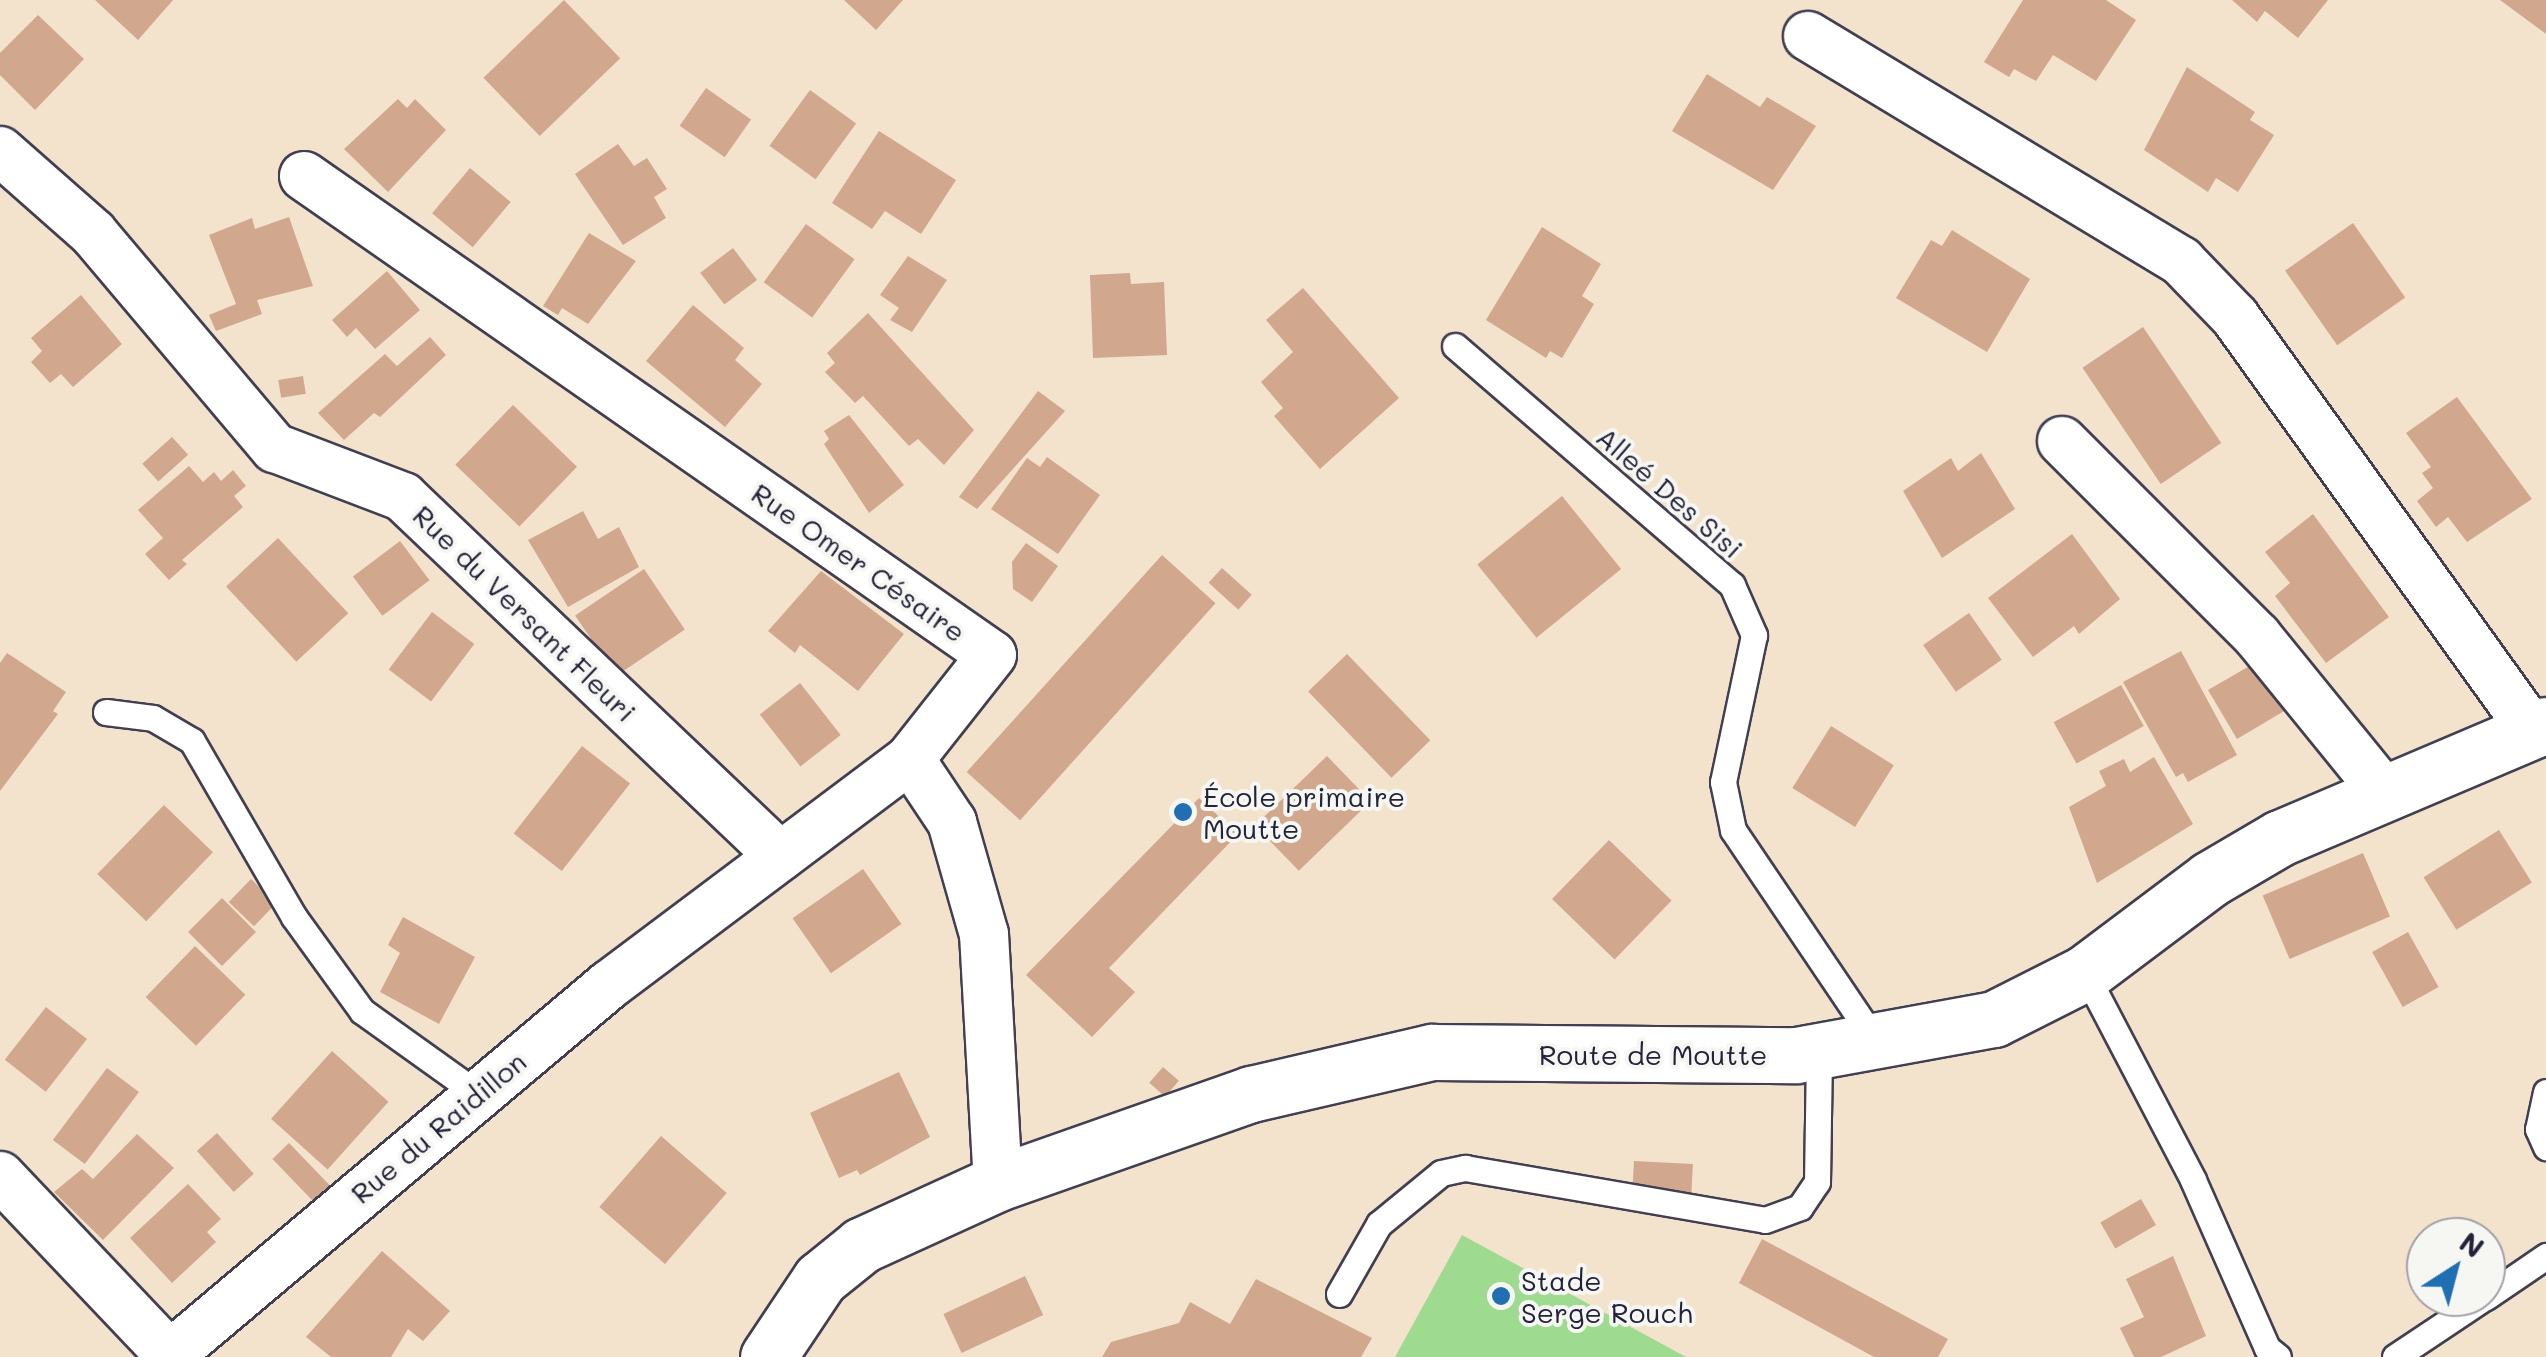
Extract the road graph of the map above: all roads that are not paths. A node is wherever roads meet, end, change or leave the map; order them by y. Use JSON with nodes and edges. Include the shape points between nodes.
{"nodes":[{"id":1,"x":1808,"y":36,"type":"dead end"},
{"id":2,"x":0,"y":151,"type":"edge"},
{"id":3,"x":304,"y":176,"type":"dead end"},
{"id":4,"x":1456,"y":346,"type":"dead end"},
{"id":5,"x":2062,"y":441,"type":"dead end"},
{"id":6,"x":106,"y":712,"type":"dead end"},
{"id":7,"x":2540,"y":729,"type":"edge"},
{"id":8,"x":910,"y":759,"type":"junction"},
{"id":9,"x":2386,"y":794,"type":"junction"},
{"id":10,"x":780,"y":856,"type":"junction"},
{"id":11,"x":2085,"y":974,"type":"junction"},
{"id":12,"x":1876,"y":1042,"type":"junction"},
{"id":13,"x":1819,"y":1052,"type":"junction"},
{"id":14,"x":2546,"y":1092,"type":"edge"},
{"id":15,"x":478,"y":1094,"type":"junction"},
{"id":16,"x":2546,"y":1147,"type":"edge"},
{"id":17,"x":0,"y":1176,"type":"edge"},
{"id":18,"x":998,"y":1183,"type":"junction"},
{"id":19,"x":2546,"y":1256,"type":"edge"},
{"id":20,"x":2506,"y":1283,"type":"edge"},
{"id":21,"x":1340,"y":1294,"type":"dead end"},
{"id":22,"x":2456,"y":1317,"type":"edge"},
{"id":23,"x":768,"y":1357,"type":"edge"},
{"id":24,"x":2278,"y":1357,"type":"edge"},
{"id":25,"x":2396,"y":1357,"type":"edge"}],
"edges":[{"from":1,"to":7,"type":"street","via":[[2181,262],[2234,316]]},
{"from":2,"to":10,"type":"street","name":"Rue du Versant Fleuri","via":[[93,234],[275,448],[403,497]]},
{"from":3,"to":8,"type":"street","name":"Rue Omer Césaire","via":[[992,655]]},
{"from":4,"to":12,"type":"lane","name":"Alleé Des Sisi","via":[[1732,585],[1754,635],[1723,782],[1733,830]]},
{"from":5,"to":9,"type":"street","via":[[2257,636]]},
{"from":6,"to":15,"type":"lane","via":[[152,718],[192,741],[294,918],[362,1011]]},
{"from":7,"to":9,"type":"street","name":"Route de Moutte"},
{"from":8,"to":10,"type":"street","name":"Rue du Raidillon"},
{"from":8,"to":18,"type":"street","via":[[952,822],[984,934]]},
{"from":9,"to":11,"type":"street","name":"Route de Moutte","via":[[2280,838],[2210,879]]},
{"from":10,"to":15,"type":"street","name":"Rue du Raidillon"},
{"from":11,"to":12,"type":"street","name":"Route de Moutte","via":[[1994,1019]]},
{"from":11,"to":24,"type":"lane","via":[[2193,1180],[2266,1348]]},
{"from":12,"to":13,"type":"street","name":"Route de Moutte"},
{"from":13,"to":18,"type":"street","name":"Route de Moutte","via":[[1432,1052],[1251,1094]]},
{"from":13,"to":21,"type":"lane","via":[[1817,1182],[1800,1207],[1766,1220],[1465,1168],[1441,1173],[1379,1224]]},
{"from":14,"to":16,"type":"lane","via":[[2538,1129]]},
{"from":15,"to":17,"type":"street","name":"Rue du Raidillon","via":[[170,1355]]},
{"from":18,"to":23,"type":"street","name":"Route de Moutte","via":[[862,1245],[820,1279]]},
{"from":19,"to":20,"type":"lane"},
{"from":22,"to":25,"type":"lane"}]}
